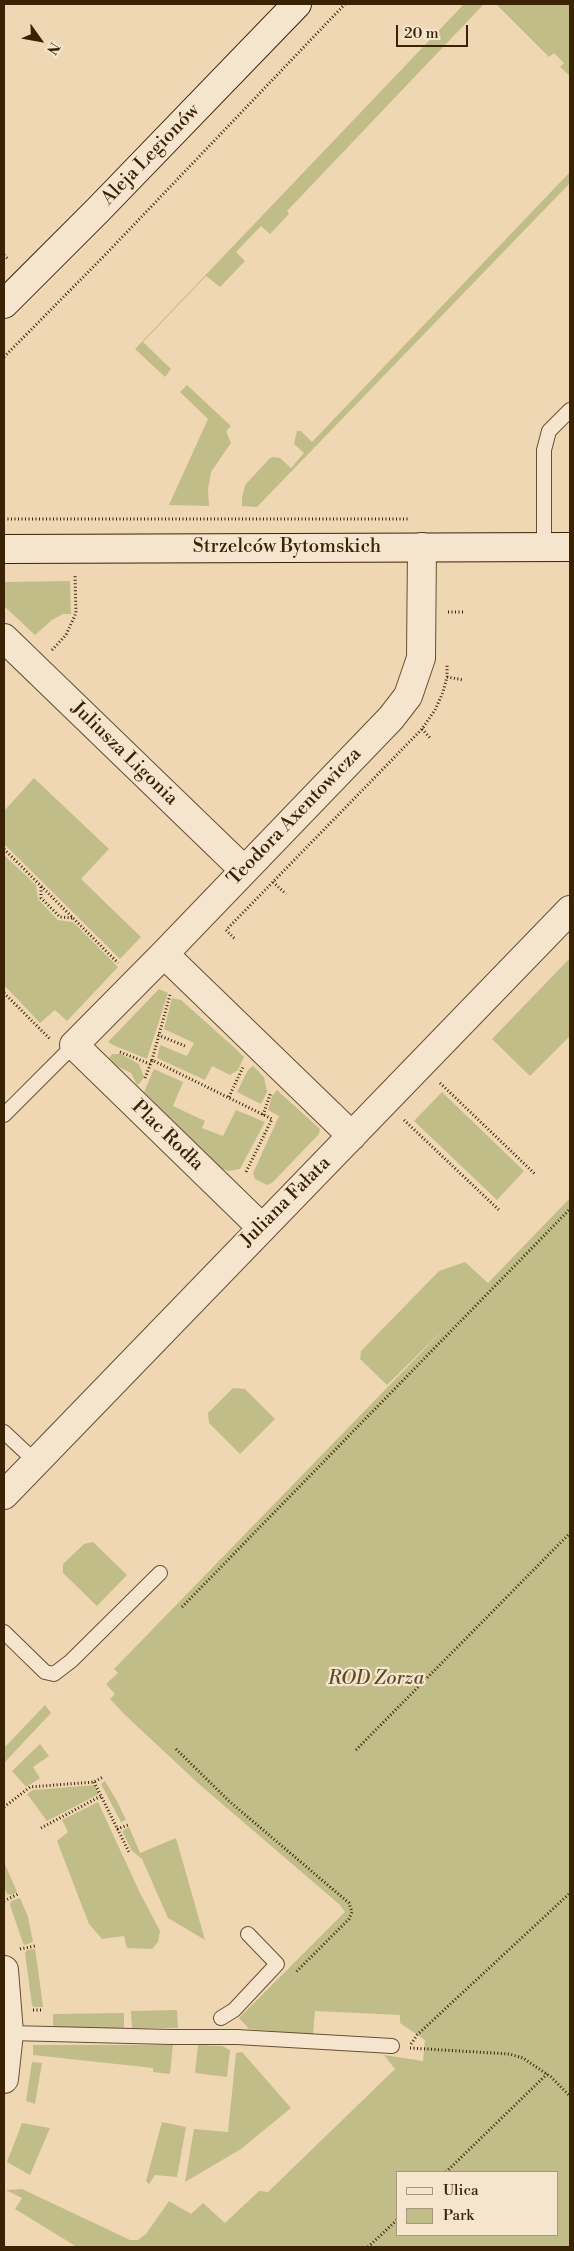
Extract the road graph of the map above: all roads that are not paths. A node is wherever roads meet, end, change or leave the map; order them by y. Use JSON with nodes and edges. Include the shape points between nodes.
{"nodes":[{"id":1,"x":297,"y":4,"type":"edge"},
{"id":2,"x":4,"y":304,"type":"edge"},
{"id":3,"x":570,"y":410,"type":"edge"},
{"id":4,"x":422,"y":546,"type":"junction"},
{"id":5,"x":557,"y":547,"type":"edge"},
{"id":6,"x":4,"y":549,"type":"edge"},
{"id":7,"x":4,"y":638,"type":"edge"},
{"id":8,"x":244,"y":870,"type":"junction"},
{"id":9,"x":570,"y":910,"type":"edge"},
{"id":10,"x":164,"y":954,"type":"junction"},
{"id":11,"x":61,"y":1040,"type":"junction"},
{"id":12,"x":4,"y":1115,"type":"edge"},
{"id":13,"x":352,"y":1136,"type":"junction"},
{"id":14,"x":261,"y":1227,"type":"junction"},
{"id":15,"x":4,"y":1432,"type":"edge"},
{"id":16,"x":36,"y":1462,"type":"junction"},
{"id":17,"x":4,"y":1495,"type":"edge"},
{"id":18,"x":160,"y":1573,"type":"dead end"},
{"id":19,"x":4,"y":1632,"type":"edge"},
{"id":20,"x":248,"y":1934,"type":"dead end"},
{"id":21,"x":12,"y":1959,"type":"edge"},
{"id":22,"x":221,"y":2018,"type":"dead end"},
{"id":23,"x":9,"y":2033,"type":"junction"},
{"id":24,"x":392,"y":2046,"type":"dead end"},
{"id":25,"x":4,"y":2080,"type":"edge"}],
"edges":[{"from":1,"to":2,"type":"street","name":"Aleja Legionów"},
{"from":3,"to":5,"type":"lane","via":[[549,432],[544,450]]},
{"from":4,"to":5,"type":"street","name":"Strzelców Bytomskich"},
{"from":4,"to":6,"type":"street","name":"Strzelców Bytomskich"},
{"from":4,"to":8,"type":"street","name":"Teodora Axentowicza","via":[[421,658],[408,696],[391,718]]},
{"from":7,"to":8,"type":"street","name":"Juliusza Ligonia"},
{"from":8,"to":10,"type":"street","name":"Teodora Axentowicza"},
{"from":9,"to":13,"type":"street","name":"Juliana Fałata"},
{"from":10,"to":11,"type":"street","name":"Teodora Axentowicza"},
{"from":10,"to":13,"type":"street"},
{"from":11,"to":12,"type":"lane"},
{"from":11,"to":14,"type":"street","name":"Plac Rodła"},
{"from":13,"to":14,"type":"street","name":"Juliana Fałata"},
{"from":14,"to":16,"type":"street","name":"Juliana Fałata"},
{"from":15,"to":16,"type":"lane"},
{"from":16,"to":17,"type":"street","name":"Juliana Fałata"},
{"from":18,"to":19,"type":"lane","via":[[54,1674],[45,1672]]},
{"from":20,"to":22,"type":"lane","via":[[277,1964],[234,2010]]},
{"from":21,"to":23,"type":"street"},
{"from":23,"to":24,"type":"lane","via":[[237,2037]]},
{"from":23,"to":25,"type":"street"}]}
